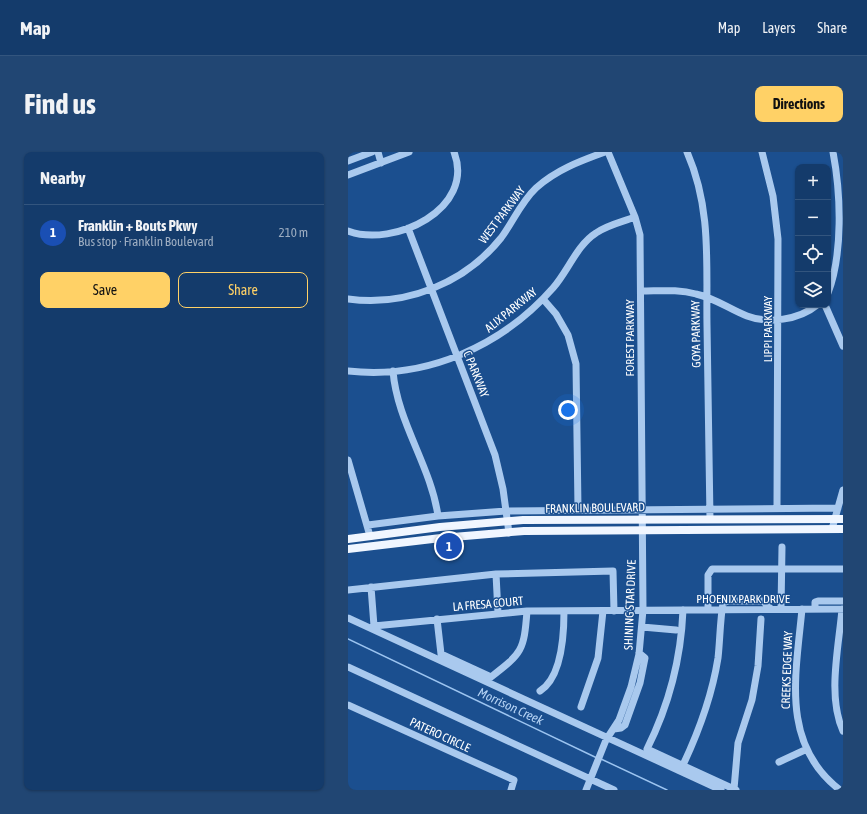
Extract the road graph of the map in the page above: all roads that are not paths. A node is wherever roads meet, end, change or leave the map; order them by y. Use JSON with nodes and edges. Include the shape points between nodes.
{"nodes":[{"id":1,"x":372,"y":152,"type":"edge"},
{"id":2,"x":378,"y":152,"type":"edge"},
{"id":3,"x":409,"y":152,"type":"edge"},
{"id":4,"x":454,"y":152,"type":"edge"},
{"id":5,"x":606,"y":152,"type":"edge"},
{"id":6,"x":688,"y":152,"type":"edge"},
{"id":7,"x":762,"y":152,"type":"edge"},
{"id":8,"x":833,"y":152,"type":"edge"},
{"id":9,"x":348,"y":161,"type":"edge"},
{"id":10,"x":381,"y":163,"type":"junction"},
{"id":11,"x":840,"y":168,"type":"edge"},
{"id":12,"x":348,"y":175,"type":"edge"},
{"id":13,"x":635,"y":217,"type":"junction"},
{"id":14,"x":408,"y":228,"type":"junction"},
{"id":15,"x":348,"y":231,"type":"edge"},
{"id":16,"x":831,"y":287,"type":"edge"},
{"id":17,"x":431,"y":290,"type":"junction"},
{"id":18,"x":641,"y":291,"type":"junction"},
{"id":19,"x":707,"y":296,"type":"junction"},
{"id":20,"x":348,"y":299,"type":"edge"},
{"id":21,"x":543,"y":299,"type":"junction"},
{"id":22,"x":812,"y":308,"type":"edge"},
{"id":23,"x":826,"y":308,"type":"edge"},
{"id":24,"x":779,"y":319,"type":"junction"},
{"id":25,"x":843,"y":346,"type":"edge"},
{"id":26,"x":457,"y":357,"type":"junction"},
{"id":27,"x":348,"y":371,"type":"edge"},
{"id":28,"x":393,"y":371,"type":"junction"},
{"id":29,"x":348,"y":460,"type":"edge"},
{"id":30,"x":843,"y":490,"type":"edge"},
{"id":31,"x":710,"y":508,"type":"junction"},
{"id":32,"x":777,"y":508,"type":"junction"},
{"id":33,"x":838,"y":508,"type":"junction"},
{"id":34,"x":578,"y":509,"type":"junction"},
{"id":35,"x":642,"y":509,"type":"junction"},
{"id":36,"x":506,"y":511,"type":"junction"},
{"id":37,"x":438,"y":516,"type":"junction"},
{"id":38,"x":642,"y":519,"type":"junction"},
{"id":39,"x":710,"y":519,"type":"junction"},
{"id":40,"x":839,"y":519,"type":"edge"},
{"id":41,"x":508,"y":522,"type":"junction"},
{"id":42,"x":368,"y":525,"type":"junction"},
{"id":43,"x":832,"y":529,"type":"junction"},
{"id":44,"x":843,"y":529,"type":"edge"},
{"id":45,"x":642,"y":530,"type":"junction"},
{"id":46,"x":509,"y":533,"type":"junction"},
{"id":47,"x":370,"y":536,"type":"junction"},
{"id":48,"x":348,"y":539,"type":"edge"},
{"id":49,"x":782,"y":548,"type":"dead end"},
{"id":50,"x":348,"y":549,"type":"edge"},
{"id":51,"x":782,"y":569,"type":"junction"},
{"id":52,"x":843,"y":569,"type":"edge"},
{"id":53,"x":496,"y":574,"type":"junction"},
{"id":54,"x":371,"y":587,"type":"junction"},
{"id":55,"x":348,"y":590,"type":"edge"},
{"id":56,"x":843,"y":600,"type":"edge"},
{"id":57,"x":782,"y":609,"type":"junction"},
{"id":58,"x":802,"y":609,"type":"junction"},
{"id":59,"x":814,"y":609,"type":"junction"},
{"id":60,"x":843,"y":609,"type":"edge"},
{"id":61,"x":603,"y":610,"type":"junction"},
{"id":62,"x":614,"y":610,"type":"junction"},
{"id":63,"x":643,"y":610,"type":"junction"},
{"id":64,"x":683,"y":610,"type":"junction"},
{"id":65,"x":708,"y":610,"type":"junction"},
{"id":66,"x":722,"y":610,"type":"junction"},
{"id":67,"x":527,"y":611,"type":"junction"},
{"id":68,"x":564,"y":611,"type":"junction"},
{"id":69,"x":498,"y":613,"type":"junction"},
{"id":70,"x":348,"y":618,"type":"edge"},
{"id":71,"x":437,"y":619,"type":"junction"},
{"id":72,"x":761,"y":619,"type":"dead end"},
{"id":73,"x":642,"y":627,"type":"junction"},
{"id":74,"x":676,"y":630,"type":"dead end"},
{"id":75,"x":348,"y":667,"type":"edge"},
{"id":76,"x":540,"y":691,"type":"dead end"},
{"id":77,"x":348,"y":705,"type":"edge"},
{"id":78,"x":581,"y":707,"type":"dead end"},
{"id":79,"x":843,"y":731,"type":"edge"},
{"id":80,"x":607,"y":739,"type":"junction"},
{"id":81,"x":807,"y":749,"type":"junction"},
{"id":82,"x":779,"y":762,"type":"dead end"},
{"id":83,"x":683,"y":765,"type":"junction"},
{"id":84,"x":590,"y":779,"type":"junction"},
{"id":85,"x":511,"y":790,"type":"edge"},
{"id":86,"x":586,"y":790,"type":"edge"},
{"id":87,"x":614,"y":790,"type":"edge"},
{"id":88,"x":721,"y":790,"type":"edge"},
{"id":89,"x":735,"y":790,"type":"edge"},
{"id":90,"x":840,"y":790,"type":"edge"}],
"edges":[{"from":1,"to":9,"type":"street"},
{"from":2,"to":10,"type":"street"},
{"from":3,"to":10,"type":"street"},
{"from":4,"to":14,"type":"street","via":[[459,173],[454,191],[433,214]]},
{"from":5,"to":13,"type":"street","name":"FOREST PARKWAY"},
{"from":5,"to":17,"type":"street","name":"WEST PARKWAY","via":[[562,170],[536,188],[486,255],[466,271]]},
{"from":6,"to":19,"type":"street","name":"GOYA PARKWAY","via":[[699,186],[706,227]]},
{"from":7,"to":24,"type":"street","name":"LIPPI PARKWAY","via":[[777,217]]},
{"from":8,"to":11,"type":"street"},
{"from":10,"to":12,"type":"street"},
{"from":11,"to":16,"type":"street","via":[[842,241],[839,270]]},
{"from":13,"to":18,"type":"street","name":"FOREST PARKWAY","via":[[640,235]]},
{"from":13,"to":21,"type":"street","name":"ALIX PARKWAY","via":[[602,229],[591,236]]},
{"from":14,"to":15,"type":"street","via":[[376,235]]},
{"from":14,"to":17,"type":"street","name":"C PARKWAY"},
{"from":17,"to":20,"type":"street","name":"WEST PARKWAY","via":[[376,301]]},
{"from":17,"to":26,"type":"street","name":"C PARKWAY"},
{"from":18,"to":19,"type":"street","via":[[676,291]]},
{"from":18,"to":35,"type":"street","name":"FOREST PARKWAY"},
{"from":19,"to":24,"type":"street","via":[[747,316]]},
{"from":19,"to":31,"type":"street","name":"GOYA PARKWAY"},
{"from":21,"to":26,"type":"street","name":"ALIX PARKWAY","via":[[503,333]]},
{"from":21,"to":34,"type":"street","via":[[556,314],[568,335],[576,364]]},
{"from":22,"to":24,"type":"street","via":[[798,316]]},
{"from":23,"to":25,"type":"street"},
{"from":24,"to":32,"type":"street","name":"LIPPI PARKWAY"},
{"from":26,"to":28,"type":"street","name":"ALIX PARKWAY","via":[[426,366]]},
{"from":26,"to":36,"type":"street","name":"C PARKWAY","via":[[496,455]]},
{"from":27,"to":28,"type":"street","name":"ALIX PARKWAY"},
{"from":28,"to":37,"type":"street","via":[[396,394],[424,467]]},
{"from":29,"to":42,"type":"street"},
{"from":30,"to":33,"type":"street"},
{"from":31,"to":32,"type":"street"},
{"from":31,"to":35,"type":"street"},
{"from":31,"to":39,"type":"street","name":"GOYA PARKWAY"},
{"from":32,"to":33,"type":"street"},
{"from":33,"to":40,"type":"street"},
{"from":34,"to":35,"type":"street"},
{"from":34,"to":36,"type":"street"},
{"from":35,"to":38,"type":"street","name":"FOREST PARKWAY"},
{"from":36,"to":37,"type":"street"},
{"from":36,"to":41,"type":"street","name":"C PARKWAY"},
{"from":37,"to":42,"type":"street"},
{"from":38,"to":39,"type":"main road","name":"FRANKLIN BOULEVARD"},
{"from":38,"to":41,"type":"main road","name":"FRANKLIN BOULEVARD"},
{"from":38,"to":45,"type":"street","name":"FOREST PARKWAY"},
{"from":39,"to":40,"type":"main road","name":"FRANKLIN BOULEVARD"},
{"from":40,"to":43,"type":"street"},
{"from":41,"to":46,"type":"street","name":"C PARKWAY"},
{"from":41,"to":47,"type":"main road","name":"FRANKLIN BOULEVARD"},
{"from":42,"to":47,"type":"street"},
{"from":43,"to":44,"type":"main road","name":"FRANKLIN BOULEVARD"},
{"from":43,"to":45,"type":"main road","name":"FRANKLIN BOULEVARD"},
{"from":45,"to":46,"type":"main road","name":"FRANKLIN BOULEVARD"},
{"from":45,"to":63,"type":"street","name":"SHINING STAR DRIVE"},
{"from":46,"to":50,"type":"main road","name":"FRANKLIN BOULEVARD"},
{"from":47,"to":48,"type":"main road","name":"FRANKLIN BOULEVARD"},
{"from":49,"to":51,"type":"street"},
{"from":51,"to":52,"type":"street"},
{"from":51,"to":57,"type":"street"},
{"from":51,"to":65,"type":"street","via":[[712,570],[708,575]]},
{"from":53,"to":54,"type":"street"},
{"from":53,"to":62,"type":"street","via":[[613,571]]},
{"from":53,"to":69,"type":"street"},
{"from":54,"to":55,"type":"street"},
{"from":54,"to":71,"type":"street","name":"LA FRESA COURT","via":[[374,626]]},
{"from":56,"to":59,"type":"street","via":[[818,601],[815,602]]},
{"from":57,"to":58,"type":"street","name":"PHOENIX PARK DRIVE"},
{"from":57,"to":66,"type":"street","name":"PHOENIX PARK DRIVE"},
{"from":58,"to":59,"type":"street","name":"PHOENIX PARK DRIVE"},
{"from":58,"to":81,"type":"street","name":"CREEKS EDGE WAY","via":[[795,697],[798,725]]},
{"from":59,"to":60,"type":"street","name":"PHOENIX PARK DRIVE"},
{"from":60,"to":79,"type":"street","via":[[835,691],[836,711]]},
{"from":61,"to":62,"type":"street","name":"LA FRESA COURT"},
{"from":61,"to":68,"type":"street","name":"LA FRESA COURT"},
{"from":61,"to":78,"type":"street","via":[[594,676]]},
{"from":62,"to":63,"type":"street","name":"LA FRESA COURT"},
{"from":63,"to":64,"type":"street","name":"PHOENIX PARK DRIVE"},
{"from":63,"to":73,"type":"street","name":"SHINING STAR DRIVE"},
{"from":64,"to":65,"type":"street","name":"PHOENIX PARK DRIVE"},
{"from":64,"to":83,"type":"street","via":[[674,678],[663,714],[647,749]]},
{"from":65,"to":66,"type":"street","name":"PHOENIX PARK DRIVE"},
{"from":66,"to":83,"type":"street","via":[[718,658],[711,692]]},
{"from":67,"to":68,"type":"street","name":"LA FRESA COURT"},
{"from":67,"to":69,"type":"street","name":"LA FRESA COURT"},
{"from":67,"to":71,"type":"street","via":[[525,638],[521,650],[512,661],[491,677],[441,654]]},
{"from":68,"to":76,"type":"street","via":[[562,643],[555,670],[547,686]]},
{"from":69,"to":71,"type":"street","name":"LA FRESA COURT"},
{"from":70,"to":80,"type":"street"},
{"from":72,"to":89,"type":"street","via":[[752,700],[738,743]]},
{"from":73,"to":74,"type":"street"},
{"from":73,"to":80,"type":"street","name":"SHINING STAR DRIVE","via":[[631,687],[614,729]]},
{"from":75,"to":84,"type":"street"},
{"from":77,"to":85,"type":"street","name":"PATERO CIRCLE","via":[[514,780]]},
{"from":80,"to":84,"type":"street","name":"SHINING STAR DRIVE"},
{"from":80,"to":88,"type":"street"},
{"from":81,"to":82,"type":"street"},
{"from":81,"to":90,"type":"street","name":"CREEKS EDGE WAY","via":[[819,768]]},
{"from":83,"to":89,"type":"street"},
{"from":84,"to":86,"type":"street","name":"SHINING STAR DRIVE"},
{"from":84,"to":87,"type":"street"}]}
